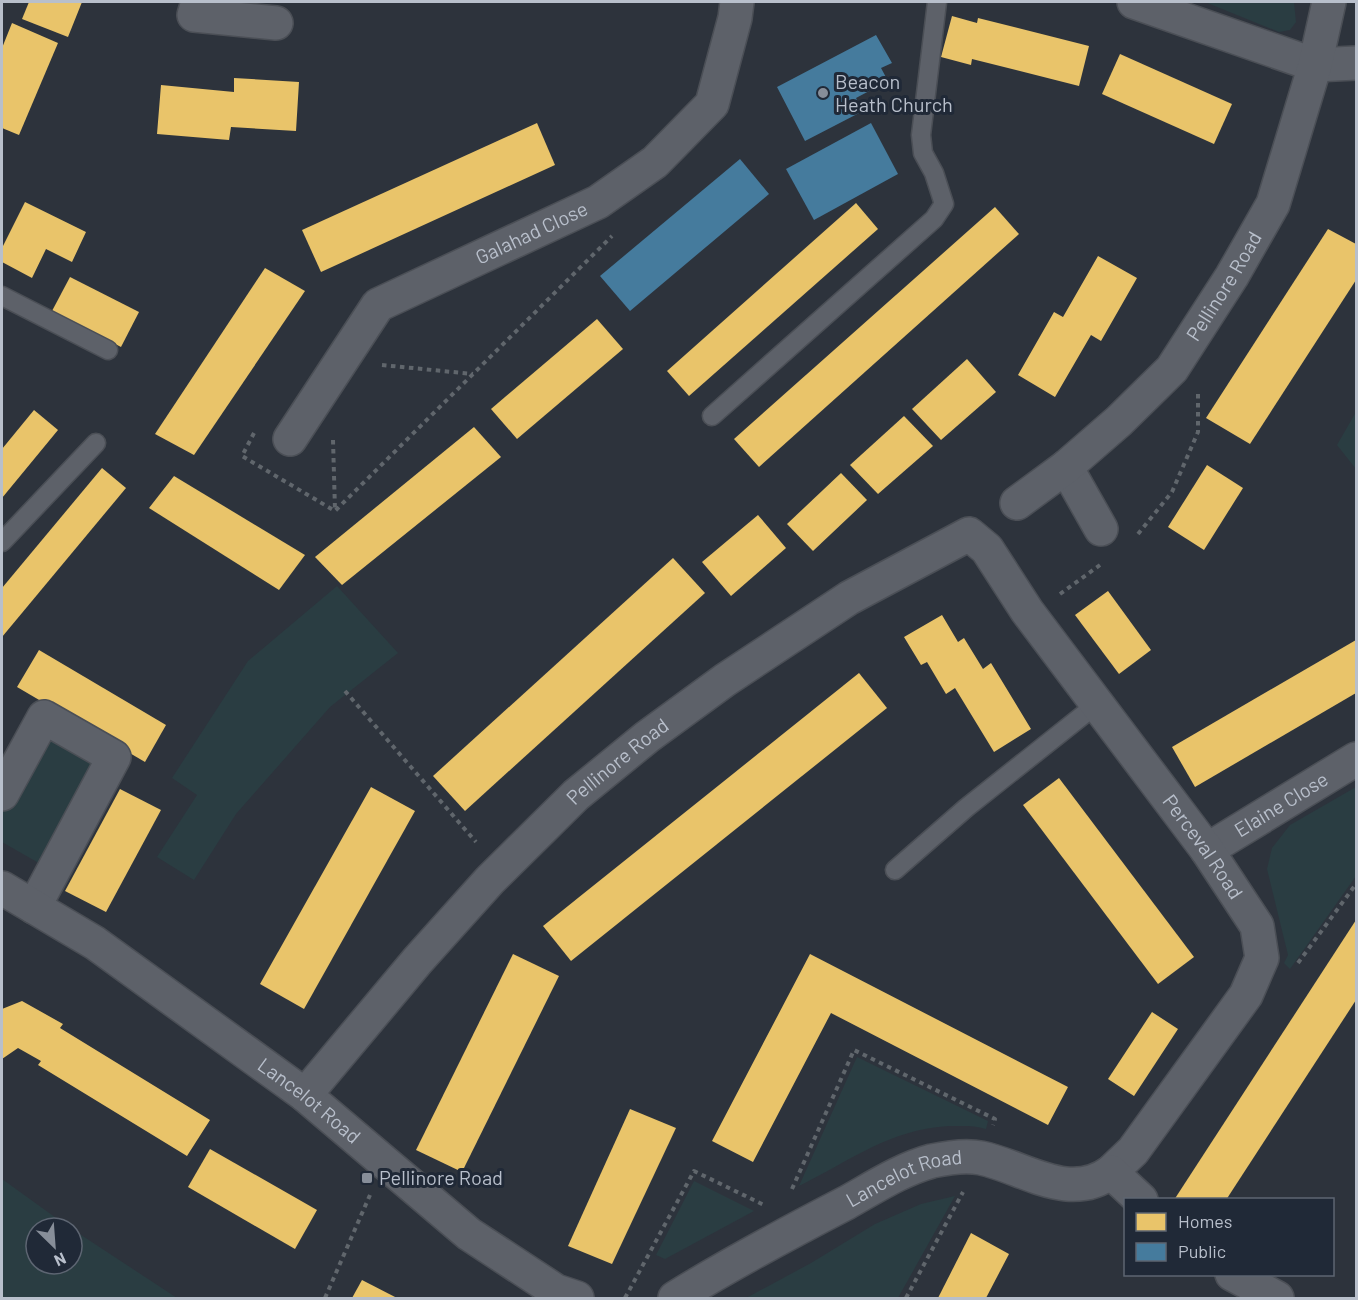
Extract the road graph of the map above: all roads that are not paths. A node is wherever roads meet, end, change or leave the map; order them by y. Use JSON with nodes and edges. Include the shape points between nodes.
{"nodes":[{"id":1,"x":198,"y":2,"type":"edge"},
{"id":2,"x":737,"y":2,"type":"edge"},
{"id":3,"x":937,"y":2,"type":"edge"},
{"id":4,"x":1134,"y":2,"type":"edge"},
{"id":5,"x":1329,"y":2,"type":"edge"},
{"id":6,"x":276,"y":23,"type":"dead end"},
{"id":7,"x":1356,"y":63,"type":"edge"},
{"id":8,"x":1315,"y":65,"type":"junction"},
{"id":9,"x":2,"y":296,"type":"edge"},
{"id":10,"x":108,"y":350,"type":"dead end"},
{"id":11,"x":712,"y":416,"type":"dead end"},
{"id":12,"x":290,"y":439,"type":"road end"},
{"id":13,"x":96,"y":443,"type":"dead end"},
{"id":14,"x":1066,"y":467,"type":"junction"},
{"id":15,"x":1017,"y":503,"type":"dead end"},
{"id":16,"x":969,"y":534,"type":"joint"},
{"id":17,"x":2,"y":542,"type":"edge"},
{"id":18,"x":1104,"y":545,"type":"road end"},
{"id":19,"x":1097,"y":704,"type":"junction"},
{"id":20,"x":1356,"y":759,"type":"edge"},
{"id":21,"x":2,"y":794,"type":"edge"},
{"id":22,"x":1207,"y":850,"type":"junction"},
{"id":23,"x":895,"y":870,"type":"dead end"},
{"id":24,"x":2,"y":888,"type":"edge"},
{"id":25,"x":34,"y":907,"type":"junction"},
{"id":26,"x":305,"y":1095,"type":"junction"},
{"id":27,"x":1111,"y":1172,"type":"junction"},
{"id":28,"x":1139,"y":1198,"type":"edge"},
{"id":29,"x":1234,"y":1276,"type":"edge"},
{"id":30,"x":577,"y":1299,"type":"edge"},
{"id":31,"x":675,"y":1299,"type":"edge"},
{"id":32,"x":1277,"y":1299,"type":"edge"}],
"edges":[{"from":1,"to":6,"type":"street","via":[[194,15]]},
{"from":2,"to":12,"type":"street","name":"Galahad Close","via":[[712,104],[655,162],[598,202],[378,305]]},
{"from":3,"to":11,"type":"lane","via":[[921,135],[923,153],[944,204],[933,219]]},
{"from":4,"to":8,"type":"street"},
{"from":5,"to":8,"type":"street","name":"Pellinore Road"},
{"from":7,"to":8,"type":"street"},
{"from":8,"to":14,"type":"street","name":"Pellinore Road","via":[[1273,204],[1232,276],[1172,369]]},
{"from":9,"to":10,"type":"lane"},
{"from":13,"to":17,"type":"lane"},
{"from":14,"to":15,"type":"street","name":"Pellinore Road"},
{"from":14,"to":18,"type":"street"},
{"from":16,"to":19,"type":"street","name":"Perceval Road","via":[[987,549],[1027,611]]},
{"from":16,"to":26,"type":"street","name":"Pellinore Road","via":[[849,598],[725,680],[576,795],[418,960]]},
{"from":19,"to":22,"type":"street","name":"Perceval Road"},
{"from":19,"to":23,"type":"lane"},
{"from":20,"to":22,"type":"street","name":"Elaine Close"},
{"from":21,"to":25,"type":"street","via":[[44,717],[114,757]]},
{"from":22,"to":27,"type":"street","name":"Perceval Road","via":[[1257,926],[1262,958],[1246,995],[1133,1151]]},
{"from":24,"to":25,"type":"street","name":"Lancelot Road"},
{"from":25,"to":26,"type":"street","name":"Lancelot Road","via":[[95,943]]},
{"from":26,"to":30,"type":"street","name":"Lancelot Road","via":[[469,1234],[556,1291]]},
{"from":27,"to":28,"type":"street"},
{"from":27,"to":31,"type":"street","name":"Lancelot Road","via":[[1091,1183],[1058,1183],[981,1158],[931,1161],[767,1245]]},
{"from":29,"to":32,"type":"street"}]}
